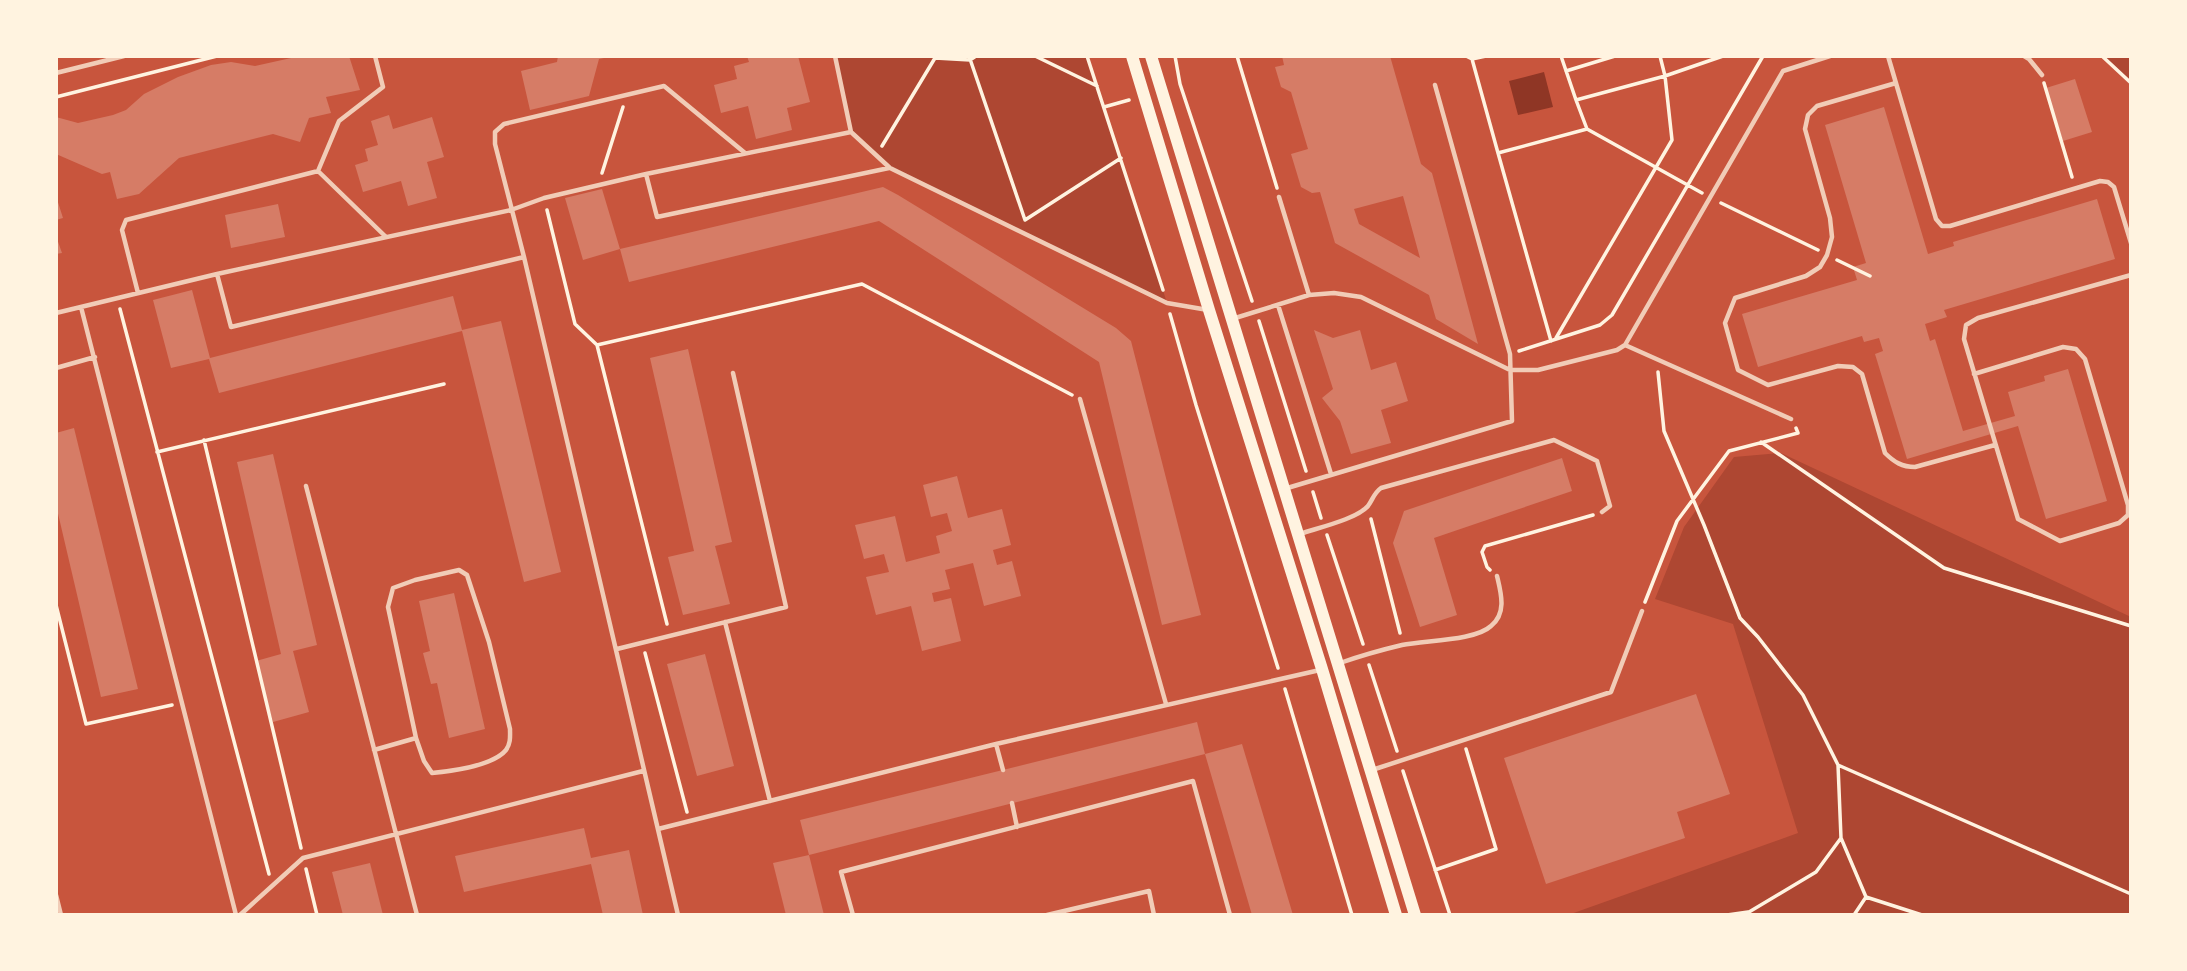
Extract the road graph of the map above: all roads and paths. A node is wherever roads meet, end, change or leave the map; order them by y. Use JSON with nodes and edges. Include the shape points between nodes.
{"nodes":[{"id":1,"x":124,"y":56,"type":"edge"},
{"id":2,"x":217,"y":56,"type":"edge"},
{"id":3,"x":375,"y":56,"type":"edge"},
{"id":4,"x":835,"y":56,"type":"edge"},
{"id":5,"x":976,"y":56,"type":"edge"},
{"id":6,"x":1035,"y":56,"type":"edge"},
{"id":7,"x":1087,"y":56,"type":"edge"},
{"id":8,"x":1132,"y":56,"type":"edge"},
{"id":9,"x":1151,"y":56,"type":"edge"},
{"id":10,"x":1237,"y":56,"type":"edge"},
{"id":11,"x":1466,"y":56,"type":"edge"},
{"id":12,"x":1486,"y":56,"type":"edge"},
{"id":13,"x":1561,"y":56,"type":"edge"},
{"id":14,"x":1615,"y":56,"type":"edge"},
{"id":15,"x":1660,"y":56,"type":"edge"},
{"id":16,"x":1723,"y":56,"type":"edge"},
{"id":17,"x":1763,"y":56,"type":"edge"},
{"id":18,"x":1830,"y":56,"type":"edge"},
{"id":19,"x":1888,"y":56,"type":"edge"},
{"id":20,"x":2024,"y":56,"type":"edge"},
{"id":21,"x":2102,"y":56,"type":"edge"},
{"id":22,"x":935,"y":57,"type":"edge"},
{"id":23,"x":970,"y":58,"type":"edge"},
{"id":24,"x":1472,"y":60,"type":"junction"},
{"id":25,"x":1566,"y":71,"type":"junction"},
{"id":26,"x":56,"y":73,"type":"edge"},
{"id":27,"x":2042,"y":75,"type":"joint"},
{"id":28,"x":1665,"y":76,"type":"junction"},
{"id":29,"x":1896,"y":83,"type":"junction"},
{"id":30,"x":2131,"y":83,"type":"edge"},
{"id":31,"x":1435,"y":85,"type":"dead end"},
{"id":32,"x":1097,"y":86,"type":"junction"},
{"id":33,"x":626,"y":95,"type":"junction"},
{"id":34,"x":56,"y":97,"type":"edge"},
{"id":35,"x":1135,"y":98,"type":"dead end"},
{"id":36,"x":1576,"y":100,"type":"junction"},
{"id":37,"x":1104,"y":107,"type":"junction"},
{"id":38,"x":1587,"y":129,"type":"junction"},
{"id":39,"x":851,"y":132,"type":"junction"},
{"id":40,"x":745,"y":153,"type":"junction"},
{"id":41,"x":1498,"y":153,"type":"junction"},
{"id":42,"x":877,"y":156,"type":"junction"},
{"id":43,"x":1121,"y":158,"type":"junction"},
{"id":44,"x":1656,"y":167,"type":"junction"},
{"id":45,"x":890,"y":168,"type":"junction"},
{"id":46,"x":318,"y":171,"type":"junction"},
{"id":47,"x":646,"y":174,"type":"junction"},
{"id":48,"x":1687,"y":184,"type":"junction"},
{"id":49,"x":598,"y":185,"type":"junction"},
{"id":50,"x":2075,"y":189,"type":"junction"},
{"id":51,"x":1279,"y":197,"type":"joint"},
{"id":52,"x":544,"y":198,"type":"junction"},
{"id":53,"x":1711,"y":198,"type":"junction"},
{"id":54,"x":511,"y":210,"type":"junction"},
{"id":55,"x":386,"y":238,"type":"junction"},
{"id":56,"x":2131,"y":243,"type":"edge"},
{"id":57,"x":1827,"y":255,"type":"junction"},
{"id":58,"x":524,"y":257,"type":"junction"},
{"id":59,"x":217,"y":274,"type":"junction"},
{"id":60,"x":2131,"y":275,"type":"edge"},
{"id":61,"x":1870,"y":276,"type":"dead end"},
{"id":62,"x":138,"y":293,"type":"junction"},
{"id":63,"x":1309,"y":295,"type":"junction"},
{"id":64,"x":117,"y":298,"type":"junction"},
{"id":65,"x":1167,"y":303,"type":"junction"},
{"id":66,"x":1227,"y":305,"type":"junction"},
{"id":67,"x":1278,"y":305,"type":"junction"},
{"id":68,"x":81,"y":307,"type":"junction"},
{"id":69,"x":1209,"y":310,"type":"junction"},
{"id":70,"x":56,"y":313,"type":"edge"},
{"id":71,"x":1231,"y":319,"type":"junction"},
{"id":72,"x":1213,"y":324,"type":"junction"},
{"id":73,"x":1553,"y":340,"type":"junction"},
{"id":74,"x":597,"y":345,"type":"junction"},
{"id":75,"x":1625,"y":345,"type":"junction"},
{"id":76,"x":1510,"y":354,"type":"junction"},
{"id":77,"x":95,"y":357,"type":"junction"},
{"id":78,"x":1656,"y":360,"type":"junction"},
{"id":79,"x":56,"y":368,"type":"edge"},
{"id":80,"x":1510,"y":370,"type":"junction"},
{"id":81,"x":733,"y":373,"type":"dead end"},
{"id":82,"x":1975,"y":374,"type":"junction"},
{"id":83,"x":444,"y":384,"type":"dead end"},
{"id":84,"x":1080,"y":399,"type":"joint"},
{"id":85,"x":1791,"y":419,"type":"joint"},
{"id":86,"x":204,"y":440,"type":"junction"},
{"id":87,"x":1761,"y":442,"type":"junction"},
{"id":88,"x":1996,"y":445,"type":"junction"},
{"id":89,"x":157,"y":452,"type":"junction"},
{"id":90,"x":1331,"y":474,"type":"junction"},
{"id":91,"x":306,"y":486,"type":"dead end"},
{"id":92,"x":1283,"y":489,"type":"junction"},
{"id":93,"x":1266,"y":495,"type":"junction"},
{"id":94,"x":1693,"y":499,"type":"junction"},
{"id":95,"x":1367,"y":506,"type":"junction"},
{"id":96,"x":1602,"y":512,"type":"joint"},
{"id":97,"x":1298,"y":534,"type":"junction"},
{"id":98,"x":1281,"y":540,"type":"junction"},
{"id":99,"x":1497,"y":576,"type":"joint"},
{"id":100,"x":56,"y":605,"type":"edge"},
{"id":101,"x":1642,"y":611,"type":"joint"},
{"id":102,"x":725,"y":622,"type":"junction"},
{"id":103,"x":2131,"y":626,"type":"edge"},
{"id":104,"x":670,"y":636,"type":"junction"},
{"id":105,"x":643,"y":642,"type":"junction"},
{"id":106,"x":1403,"y":645,"type":"junction"},
{"id":107,"x":617,"y":649,"type":"junction"},
{"id":108,"x":1339,"y":663,"type":"junction"},
{"id":109,"x":1322,"y":669,"type":"junction"},
{"id":110,"x":1282,"y":680,"type":"junction"},
{"id":111,"x":182,"y":702,"type":"junction"},
{"id":112,"x":1166,"y":704,"type":"junction"},
{"id":113,"x":416,"y":738,"type":"junction"},
{"id":114,"x":1464,"y":741,"type":"junction"},
{"id":115,"x":996,"y":744,"type":"junction"},
{"id":116,"x":374,"y":750,"type":"junction"},
{"id":117,"x":1839,"y":765,"type":"junction"},
{"id":118,"x":1003,"y":770,"type":"dead end"},
{"id":119,"x":1371,"y":770,"type":"junction"},
{"id":120,"x":643,"y":771,"type":"junction"},
{"id":121,"x":770,"y":800,"type":"junction"},
{"id":122,"x":1012,"y":803,"type":"dead end"},
{"id":123,"x":689,"y":821,"type":"junction"},
{"id":124,"x":1017,"y":827,"type":"junction"},
{"id":125,"x":657,"y":829,"type":"junction"},
{"id":126,"x":396,"y":834,"type":"junction"},
{"id":127,"x":1841,"y":838,"type":"junction"},
{"id":128,"x":303,"y":858,"type":"junction"},
{"id":129,"x":1436,"y":870,"type":"dead end"},
{"id":130,"x":272,"y":886,"type":"junction"},
{"id":131,"x":2131,"y":894,"type":"edge"},
{"id":132,"x":56,"y":895,"type":"edge"},
{"id":133,"x":1866,"y":897,"type":"junction"},
{"id":134,"x":1747,"y":914,"type":"edge"},
{"id":135,"x":61,"y":915,"type":"edge"},
{"id":136,"x":238,"y":915,"type":"edge"},
{"id":137,"x":317,"y":915,"type":"edge"},
{"id":138,"x":417,"y":915,"type":"edge"},
{"id":139,"x":678,"y":915,"type":"edge"},
{"id":140,"x":853,"y":915,"type":"edge"},
{"id":141,"x":1047,"y":915,"type":"edge"},
{"id":142,"x":1154,"y":915,"type":"edge"},
{"id":143,"x":1230,"y":915,"type":"edge"},
{"id":144,"x":1352,"y":915,"type":"edge"},
{"id":145,"x":1396,"y":915,"type":"edge"},
{"id":146,"x":1415,"y":915,"type":"edge"},
{"id":147,"x":1727,"y":915,"type":"edge"},
{"id":148,"x":1854,"y":915,"type":"edge"},
{"id":149,"x":1922,"y":915,"type":"edge"}],
"edges":[{"from":1,"to":26,"type":"lane"},
{"from":2,"to":34,"type":"path"},
{"from":3,"to":46,"type":"lane","via":[[383,87],[339,121]]},
{"from":4,"to":39,"type":"lane"},
{"from":5,"to":23,"type":"path"},
{"from":6,"to":32,"type":"path"},
{"from":7,"to":32,"type":"path"},
{"from":8,"to":69,"type":"main road"},
{"from":9,"to":66,"type":"main road"},
{"from":10,"to":51,"type":"path"},
{"from":11,"to":24,"type":"path"},
{"from":12,"to":24,"type":"path"},
{"from":13,"to":25,"type":"path"},
{"from":14,"to":25,"type":"path"},
{"from":15,"to":28,"type":"path"},
{"from":16,"to":28,"type":"path"},
{"from":17,"to":48,"type":"path"},
{"from":18,"to":53,"type":"lane","via":[[1783,71]]},
{"from":19,"to":29,"type":"lane"},
{"from":20,"to":27,"type":"lane"},
{"from":21,"to":30,"type":"path"},
{"from":22,"to":23,"type":"path"},
{"from":22,"to":42,"type":"path"},
{"from":23,"to":43,"type":"path","via":[[1025,220]]},
{"from":24,"to":41,"type":"path"},
{"from":25,"to":36,"type":"path"},
{"from":27,"to":50,"type":"path"},
{"from":28,"to":36,"type":"path"},
{"from":28,"to":44,"type":"path","via":[[1672,140]]},
{"from":29,"to":50,"type":"lane","via":[[1936,219],[1942,226]]},
{"from":29,"to":57,"type":"lane","via":[[1817,106],[1808,116],[1805,130],[1830,218],[1832,237]]},
{"from":31,"to":76,"type":"lane"},
{"from":32,"to":37,"type":"path"},
{"from":33,"to":40,"type":"lane","via":[[664,86]]},
{"from":33,"to":49,"type":"path"},
{"from":33,"to":54,"type":"lane","via":[[504,124],[495,132]]},
{"from":35,"to":37,"type":"path"},
{"from":36,"to":38,"type":"path"},
{"from":37,"to":43,"type":"path"},
{"from":38,"to":41,"type":"path"},
{"from":38,"to":44,"type":"path"},
{"from":39,"to":40,"type":"lane"},
{"from":39,"to":42,"type":"lane"},
{"from":40,"to":47,"type":"lane"},
{"from":41,"to":73,"type":"path"},
{"from":42,"to":45,"type":"lane"},
{"from":43,"to":65,"type":"path"},
{"from":44,"to":48,"type":"path"},
{"from":44,"to":73,"type":"path"},
{"from":45,"to":47,"type":"lane","via":[[657,217]]},
{"from":45,"to":65,"type":"lane"},
{"from":46,"to":55,"type":"lane"},
{"from":46,"to":62,"type":"lane","via":[[126,220],[122,230]]},
{"from":47,"to":49,"type":"lane"},
{"from":48,"to":53,"type":"path"},
{"from":48,"to":73,"type":"path","via":[[1612,315],[1600,325]]},
{"from":49,"to":52,"type":"lane"},
{"from":50,"to":56,"type":"lane","via":[[2100,181],[2114,187]]},
{"from":51,"to":63,"type":"lane"},
{"from":52,"to":54,"type":"lane"},
{"from":52,"to":74,"type":"path","via":[[575,324]]},
{"from":53,"to":57,"type":"path"},
{"from":53,"to":75,"type":"lane"},
{"from":54,"to":55,"type":"lane"},
{"from":54,"to":58,"type":"lane"},
{"from":55,"to":59,"type":"lane"},
{"from":57,"to":61,"type":"path"},
{"from":57,"to":88,"type":"lane","via":[[1820,267],[1806,276],[1735,298],[1726,323],[1738,370],[1768,385],[1838,366],[1853,367],[1862,374],[1885,453],[1906,467]]},
{"from":58,"to":59,"type":"lane","via":[[230,327]]},
{"from":58,"to":107,"type":"lane"},
{"from":59,"to":62,"type":"lane"},
{"from":60,"to":82,"type":"lane","via":[[1966,325],[1964,339]]},
{"from":62,"to":64,"type":"lane"},
{"from":63,"to":67,"type":"lane"},
{"from":63,"to":80,"type":"lane","via":[[1361,297]]},
{"from":64,"to":68,"type":"lane"},
{"from":64,"to":89,"type":"path"},
{"from":65,"to":69,"type":"lane"},
{"from":65,"to":110,"type":"path"},
{"from":66,"to":69,"type":"main road"},
{"from":66,"to":71,"type":"main road"},
{"from":67,"to":71,"type":"lane"},
{"from":67,"to":90,"type":"lane"},
{"from":68,"to":70,"type":"lane"},
{"from":68,"to":77,"type":"lane"},
{"from":69,"to":72,"type":"main road"},
{"from":71,"to":72,"type":"main road"},
{"from":71,"to":92,"type":"main road"},
{"from":72,"to":93,"type":"main road"},
{"from":73,"to":76,"type":"path"},
{"from":74,"to":84,"type":"path","via":[[862,284]]},
{"from":74,"to":104,"type":"path"},
{"from":75,"to":78,"type":"lane"},
{"from":75,"to":80,"type":"lane","via":[[1538,370]]},
{"from":76,"to":80,"type":"lane"},
{"from":77,"to":79,"type":"lane"},
{"from":77,"to":111,"type":"lane"},
{"from":78,"to":85,"type":"lane"},
{"from":78,"to":94,"type":"path","via":[[1664,431]]},
{"from":80,"to":90,"type":"lane","via":[[1512,421]]},
{"from":81,"to":102,"type":"lane","via":[[786,607]]},
{"from":82,"to":88,"type":"lane"},
{"from":82,"to":88,"type":"lane","via":[[2063,347],[2076,349],[2085,359],[2128,515],[2119,523],[2060,541],[2018,519]]},
{"from":83,"to":86,"type":"path"},
{"from":84,"to":112,"type":"lane"},
{"from":85,"to":87,"type":"path","via":[[1798,433]]},
{"from":86,"to":89,"type":"path"},
{"from":86,"to":128,"type":"path"},
{"from":87,"to":94,"type":"path","via":[[1729,451]]},
{"from":87,"to":103,"type":"path","via":[[1944,568]]},
{"from":89,"to":130,"type":"path"},
{"from":90,"to":92,"type":"lane"},
{"from":91,"to":116,"type":"lane"},
{"from":92,"to":93,"type":"main road"},
{"from":92,"to":97,"type":"main road"},
{"from":93,"to":98,"type":"main road"},
{"from":94,"to":101,"type":"path","via":[[1676,521]]},
{"from":94,"to":117,"type":"path","via":[[1740,618],[1803,695]]},
{"from":95,"to":96,"type":"lane","via":[[1381,488],[1553,440],[1597,461],[1610,506]]},
{"from":95,"to":97,"type":"lane","via":[[1357,514]]},
{"from":95,"to":106,"type":"path"},
{"from":96,"to":99,"type":"path","via":[[1485,546],[1486,567]]},
{"from":97,"to":98,"type":"main road"},
{"from":97,"to":108,"type":"main road"},
{"from":98,"to":109,"type":"main road"},
{"from":99,"to":106,"type":"lane","via":[[1501,611],[1492,626],[1478,634]]},
{"from":100,"to":111,"type":"path","via":[[86,724]]},
{"from":101,"to":114,"type":"lane","via":[[1611,692]]},
{"from":102,"to":104,"type":"lane"},
{"from":102,"to":121,"type":"lane"},
{"from":104,"to":105,"type":"lane"},
{"from":105,"to":107,"type":"lane"},
{"from":105,"to":123,"type":"path"},
{"from":106,"to":108,"type":"lane"},
{"from":107,"to":120,"type":"lane"},
{"from":108,"to":109,"type":"main road"},
{"from":108,"to":119,"type":"main road"},
{"from":109,"to":110,"type":"lane"},
{"from":109,"to":145,"type":"main road"},
{"from":110,"to":112,"type":"lane"},
{"from":110,"to":144,"type":"path"},
{"from":111,"to":136,"type":"lane"},
{"from":112,"to":115,"type":"lane"},
{"from":113,"to":113,"type":"lane","via":[[432,773],[492,760],[510,741],[489,642],[467,575],[459,570],[393,588],[387,607]]},
{"from":113,"to":116,"type":"lane"},
{"from":114,"to":119,"type":"lane"},
{"from":114,"to":129,"type":"path","via":[[1496,849]]},
{"from":115,"to":118,"type":"lane"},
{"from":115,"to":121,"type":"lane"},
{"from":116,"to":126,"type":"lane"},
{"from":117,"to":127,"type":"path"},
{"from":117,"to":131,"type":"path"},
{"from":119,"to":146,"type":"main road"},
{"from":120,"to":125,"type":"lane"},
{"from":120,"to":126,"type":"lane"},
{"from":121,"to":123,"type":"lane"},
{"from":122,"to":124,"type":"lane"},
{"from":123,"to":125,"type":"lane"},
{"from":124,"to":140,"type":"lane","via":[[841,872]]},
{"from":124,"to":143,"type":"lane","via":[[1193,781]]},
{"from":125,"to":139,"type":"lane"},
{"from":126,"to":128,"type":"lane"},
{"from":126,"to":138,"type":"lane"},
{"from":127,"to":133,"type":"path"},
{"from":127,"to":134,"type":"path","via":[[1816,872]]},
{"from":128,"to":130,"type":"lane"},
{"from":128,"to":137,"type":"path"},
{"from":130,"to":136,"type":"lane"},
{"from":132,"to":135,"type":"lane"},
{"from":133,"to":148,"type":"path"},
{"from":133,"to":149,"type":"path"},
{"from":134,"to":147,"type":"path"},
{"from":141,"to":142,"type":"lane","via":[[1149,891]]}]}
